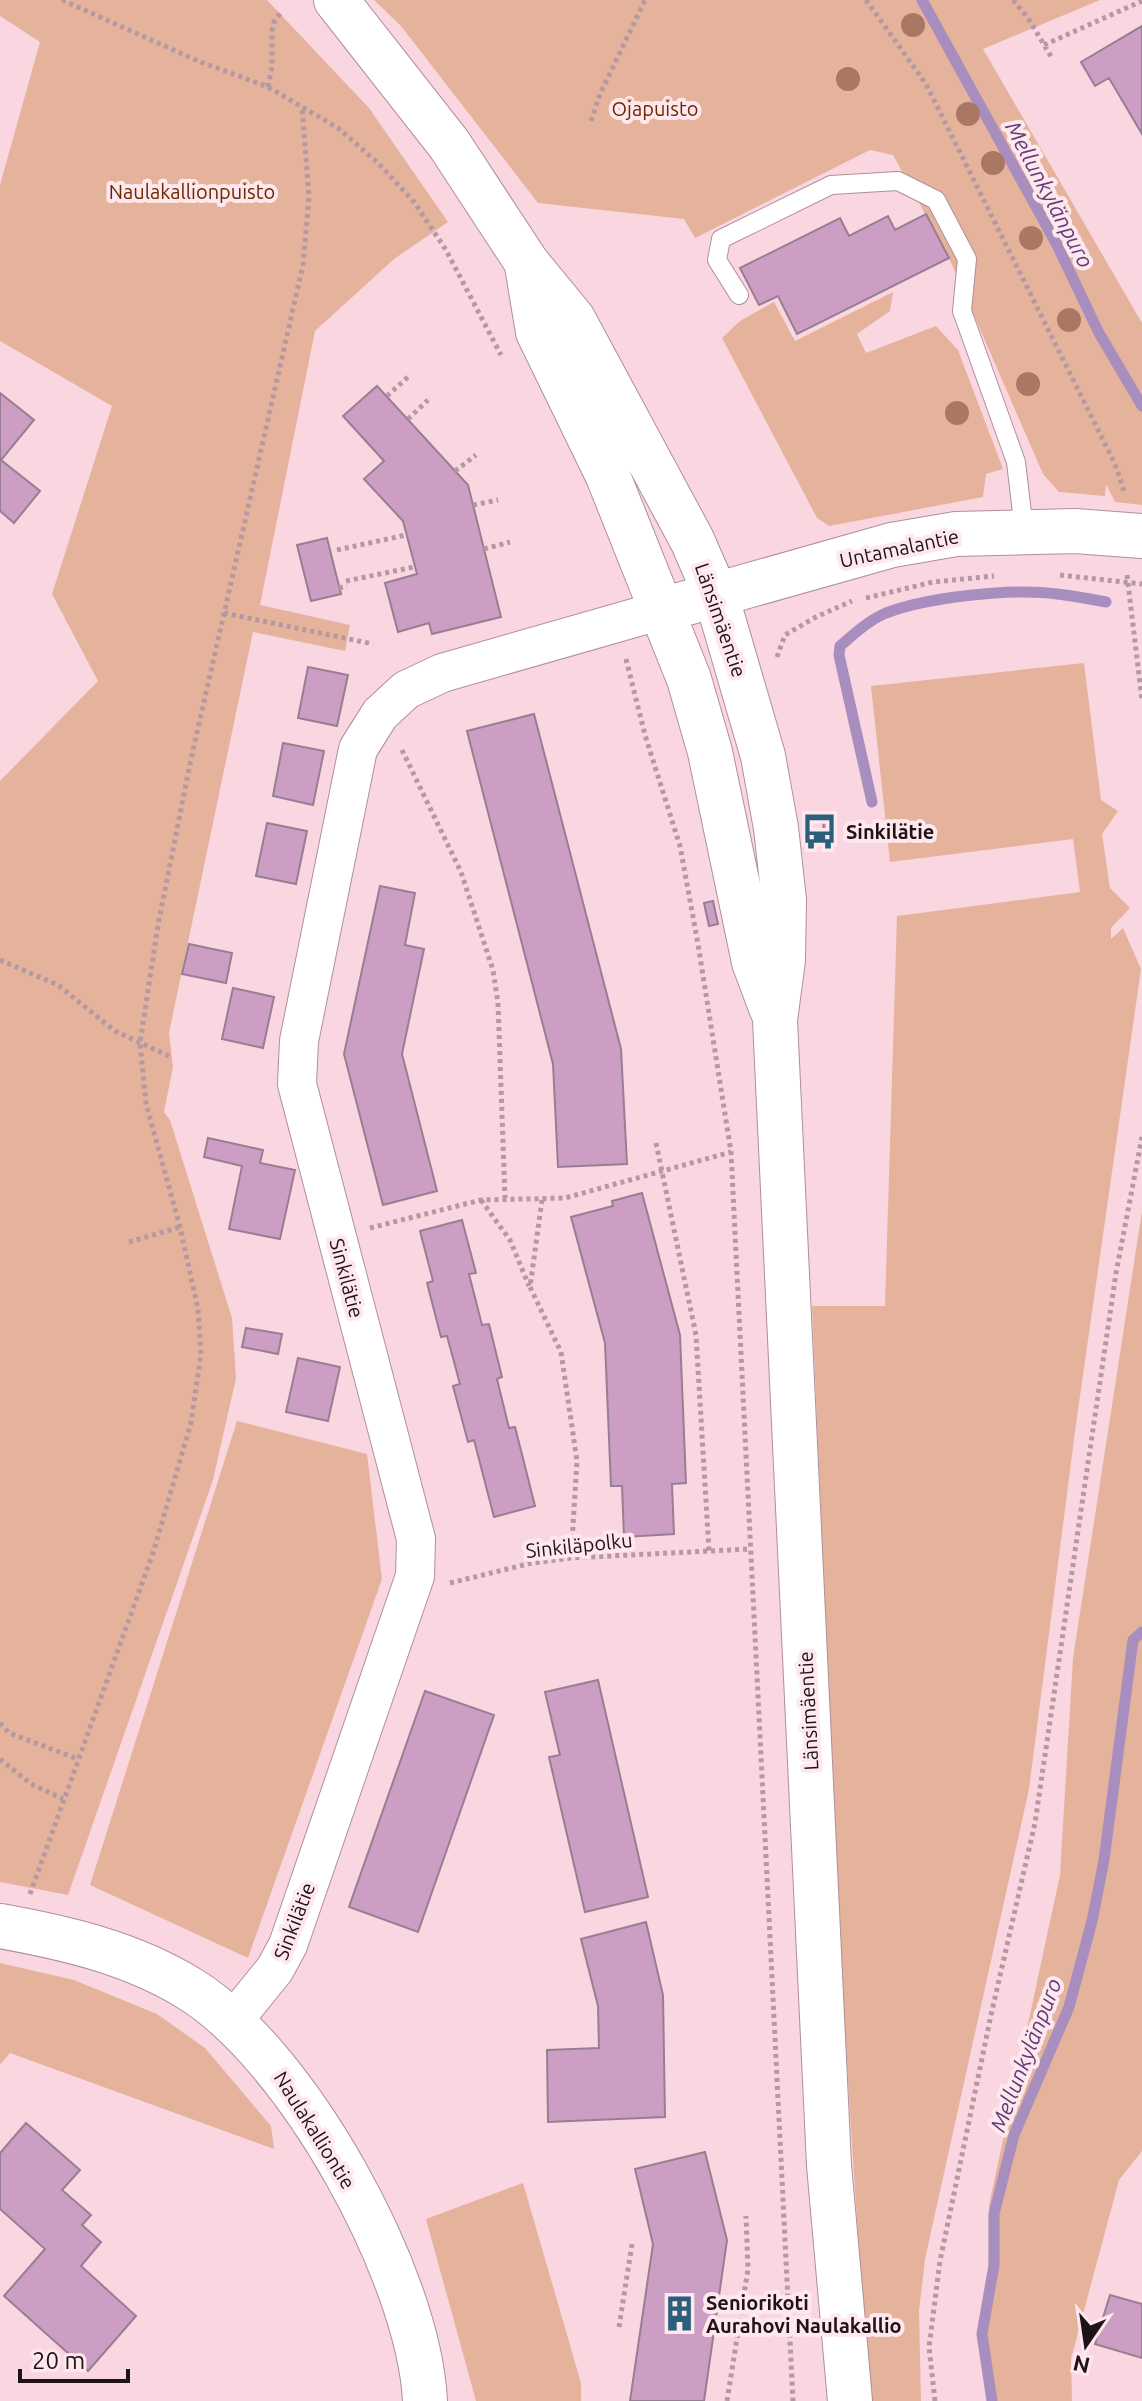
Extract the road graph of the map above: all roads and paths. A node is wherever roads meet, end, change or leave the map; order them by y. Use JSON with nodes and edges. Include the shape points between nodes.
{"nodes":[{"id":1,"x":62,"y":0,"type":"edge"},
{"id":2,"x":336,"y":0,"type":"edge"},
{"id":3,"x":645,"y":0,"type":"edge"},
{"id":4,"x":866,"y":0,"type":"edge"},
{"id":5,"x":1013,"y":0,"type":"edge"},
{"id":6,"x":1142,"y":1,"type":"edge"},
{"id":7,"x":292,"y":6,"type":"edge"},
{"id":8,"x":1044,"y":45,"type":"junction"},
{"id":9,"x":1052,"y":58,"type":"dead end"},
{"id":10,"x":268,"y":87,"type":"junction"},
{"id":11,"x":406,"y":88,"type":"junction"},
{"id":12,"x":302,"y":106,"type":"junction"},
{"id":13,"x":591,"y":121,"type":"dead end"},
{"id":14,"x":527,"y":263,"type":"junction"},
{"id":15,"x":739,"y":295,"type":"dead end"},
{"id":16,"x":501,"y":356,"type":"dead end"},
{"id":17,"x":408,"y":377,"type":"dead end"},
{"id":18,"x":387,"y":396,"type":"dead end"},
{"id":19,"x":428,"y":400,"type":"dead end"},
{"id":20,"x":408,"y":419,"type":"dead end"},
{"id":21,"x":476,"y":455,"type":"dead end"},
{"id":22,"x":455,"y":471,"type":"dead end"},
{"id":23,"x":498,"y":500,"type":"dead end"},
{"id":24,"x":473,"y":505,"type":"dead end"},
{"id":25,"x":1136,"y":522,"type":"edge"},
{"id":26,"x":1024,"y":530,"type":"junction"},
{"id":27,"x":406,"y":535,"type":"dead end"},
{"id":28,"x":510,"y":542,"type":"dead end"},
{"id":29,"x":484,"y":549,"type":"dead end"},
{"id":30,"x":337,"y":550,"type":"dead end"},
{"id":31,"x":414,"y":567,"type":"dead end"},
{"id":32,"x":1005,"y":575,"type":"dead end"},
{"id":33,"x":1058,"y":575,"type":"dead end"},
{"id":34,"x":1126,"y":582,"type":"junction"},
{"id":35,"x":1142,"y":584,"type":"edge"},
{"id":36,"x":339,"y":588,"type":"dead end"},
{"id":37,"x":716,"y":595,"type":"junction"},
{"id":38,"x":662,"y":610,"type":"junction"},
{"id":39,"x":224,"y":613,"type":"junction"},
{"id":40,"x":617,"y":624,"type":"junction"},
{"id":41,"x":373,"y":644,"type":"dead end"},
{"id":42,"x":767,"y":659,"type":"dead end"},
{"id":43,"x":1142,"y":700,"type":"edge"},
{"id":44,"x":380,"y":714,"type":"junction"},
{"id":45,"x":0,"y":960,"type":"edge"},
{"id":46,"x":775,"y":1020,"type":"junction"},
{"id":47,"x":140,"y":1043,"type":"junction"},
{"id":48,"x":171,"y":1057,"type":"dead end"},
{"id":49,"x":1142,"y":1137,"type":"edge"},
{"id":50,"x":656,"y":1143,"type":"dead end"},
{"id":51,"x":731,"y":1152,"type":"junction"},
{"id":52,"x":662,"y":1172,"type":"junction"},
{"id":53,"x":505,"y":1198,"type":"junction"},
{"id":54,"x":481,"y":1200,"type":"junction"},
{"id":55,"x":542,"y":1200,"type":"junction"},
{"id":56,"x":180,"y":1227,"type":"junction"},
{"id":57,"x":337,"y":1238,"type":"junction"},
{"id":58,"x":129,"y":1242,"type":"dead end"},
{"id":59,"x":530,"y":1287,"type":"junction"},
{"id":60,"x":750,"y":1549,"type":"junction"},
{"id":61,"x":709,"y":1551,"type":"junction"},
{"id":62,"x":571,"y":1558,"type":"junction"},
{"id":63,"x":415,"y":1576,"type":"junction"},
{"id":64,"x":0,"y":1723,"type":"edge"},
{"id":65,"x":0,"y":1759,"type":"edge"},
{"id":66,"x":78,"y":1759,"type":"junction"},
{"id":67,"x":63,"y":1799,"type":"junction"},
{"id":68,"x":14,"y":1913,"type":"edge"},
{"id":69,"x":233,"y":2021,"type":"junction"},
{"id":70,"x":746,"y":2216,"type":"dead end"},
{"id":71,"x":632,"y":2244,"type":"dead end"},
{"id":72,"x":619,"y":2327,"type":"dead end"},
{"id":73,"x":425,"y":2401,"type":"edge"},
{"id":74,"x":727,"y":2401,"type":"edge"},
{"id":75,"x":793,"y":2401,"type":"edge"},
{"id":76,"x":850,"y":2401,"type":"edge"},
{"id":77,"x":935,"y":2401,"type":"edge"}],
"edges":[{"from":1,"to":10,"type":"path"},
{"from":2,"to":11,"type":"main road","name":"Länsimäentie"},
{"from":3,"to":13,"type":"path"},
{"from":4,"to":25,"type":"path","via":[[926,84],[1115,464]]},
{"from":5,"to":8,"type":"path"},
{"from":6,"to":8,"type":"path"},
{"from":7,"to":10,"type":"path","via":[[274,22]]},
{"from":7,"to":11,"type":"main road","name":"Länsimäentie","via":[[317,16]]},
{"from":8,"to":9,"type":"path"},
{"from":10,"to":12,"type":"path"},
{"from":11,"to":14,"type":"main road","name":"Länsimäentie"},
{"from":12,"to":16,"type":"path","via":[[338,128],[414,202],[446,250]]},
{"from":12,"to":39,"type":"path","via":[[309,197],[303,265]]},
{"from":14,"to":37,"type":"main road","name":"Länsimäentie","via":[[573,319]]},
{"from":14,"to":38,"type":"main road","name":"Länsimäentie","via":[[538,332],[608,476]]},
{"from":15,"to":26,"type":"lane","via":[[717,260],[721,239],[831,185],[898,181],[936,200],[967,259],[962,311],[1016,462]]},
{"from":17,"to":18,"type":"path"},
{"from":19,"to":20,"type":"path"},
{"from":21,"to":22,"type":"path"},
{"from":23,"to":24,"type":"path"},
{"from":25,"to":26,"type":"main road","name":"Untamalantie","via":[[1075,531]]},
{"from":26,"to":37,"type":"main road","name":"Untamalantie","via":[[892,545]]},
{"from":27,"to":30,"type":"path"},
{"from":28,"to":29,"type":"path"},
{"from":31,"to":36,"type":"path"},
{"from":32,"to":42,"type":"path","via":[[933,582],[852,601],[785,635],[777,657]]},
{"from":33,"to":34,"type":"path"},
{"from":34,"to":35,"type":"path"},
{"from":34,"to":43,"type":"path"},
{"from":37,"to":38,"type":"main road","name":"Untamalantie"},
{"from":37,"to":46,"type":"main road","name":"Länsimäentie","via":[[763,756],[776,828],[784,915]]},
{"from":38,"to":40,"type":"street","name":"Sinkilätie"},
{"from":38,"to":46,"type":"main road","name":"Länsimäentie","via":[[710,752],[754,962]]},
{"from":39,"to":41,"type":"path"},
{"from":39,"to":47,"type":"path","via":[[158,925]]},
{"from":40,"to":44,"type":"street","name":"Sinkilätie","via":[[442,673],[406,690]]},
{"from":40,"to":51,"type":"path","via":[[680,846]]},
{"from":44,"to":53,"type":"path","via":[[461,872],[493,970]]},
{"from":44,"to":57,"type":"street","name":"Sinkilätie","via":[[358,749],[299,1041],[297,1084]]},
{"from":45,"to":47,"type":"path","via":[[58,985],[115,1031]]},
{"from":46,"to":76,"type":"main road","name":"Länsimäentie","via":[[829,2165]]},
{"from":47,"to":48,"type":"path"},
{"from":47,"to":56,"type":"path","via":[[146,1104]]},
{"from":49,"to":77,"type":"path","via":[[1116,1273],[1035,1823],[940,2261],[929,2347]]},
{"from":50,"to":52,"type":"path"},
{"from":51,"to":52,"type":"path"},
{"from":51,"to":60,"type":"path"},
{"from":52,"to":55,"type":"path"},
{"from":52,"to":61,"type":"path","via":[[696,1335]]},
{"from":53,"to":54,"type":"path"},
{"from":53,"to":55,"type":"path"},
{"from":54,"to":57,"type":"path"},
{"from":54,"to":59,"type":"path","via":[[510,1240]]},
{"from":55,"to":59,"type":"path"},
{"from":56,"to":58,"type":"path"},
{"from":56,"to":66,"type":"path","via":[[198,1309],[201,1354],[191,1423],[153,1553]]},
{"from":57,"to":63,"type":"street","name":"Sinkilätie","via":[[416,1539]]},
{"from":59,"to":62,"type":"path","via":[[561,1352],[577,1461]]},
{"from":60,"to":61,"type":"path","name":"Sinkiläpolku"},
{"from":60,"to":75,"type":"path"},
{"from":61,"to":62,"type":"path","name":"Sinkiläpolku"},
{"from":62,"to":63,"type":"path","name":"Sinkiläpolku","via":[[442,1585]]},
{"from":63,"to":69,"type":"street","name":"Sinkilätie","via":[[288,1945]]},
{"from":64,"to":66,"type":"path","via":[[9,1733]]},
{"from":65,"to":67,"type":"path","via":[[31,1784]]},
{"from":66,"to":67,"type":"path"},
{"from":67,"to":68,"type":"path"},
{"from":68,"to":69,"type":"main road","name":"Naulakalliontie","via":[[189,1988]]},
{"from":69,"to":73,"type":"main road","name":"Naulakalliontie","via":[[277,2068],[327,2141],[386,2253],[410,2322]]},
{"from":70,"to":74,"type":"path","via":[[748,2269]]},
{"from":71,"to":72,"type":"path"}]}
